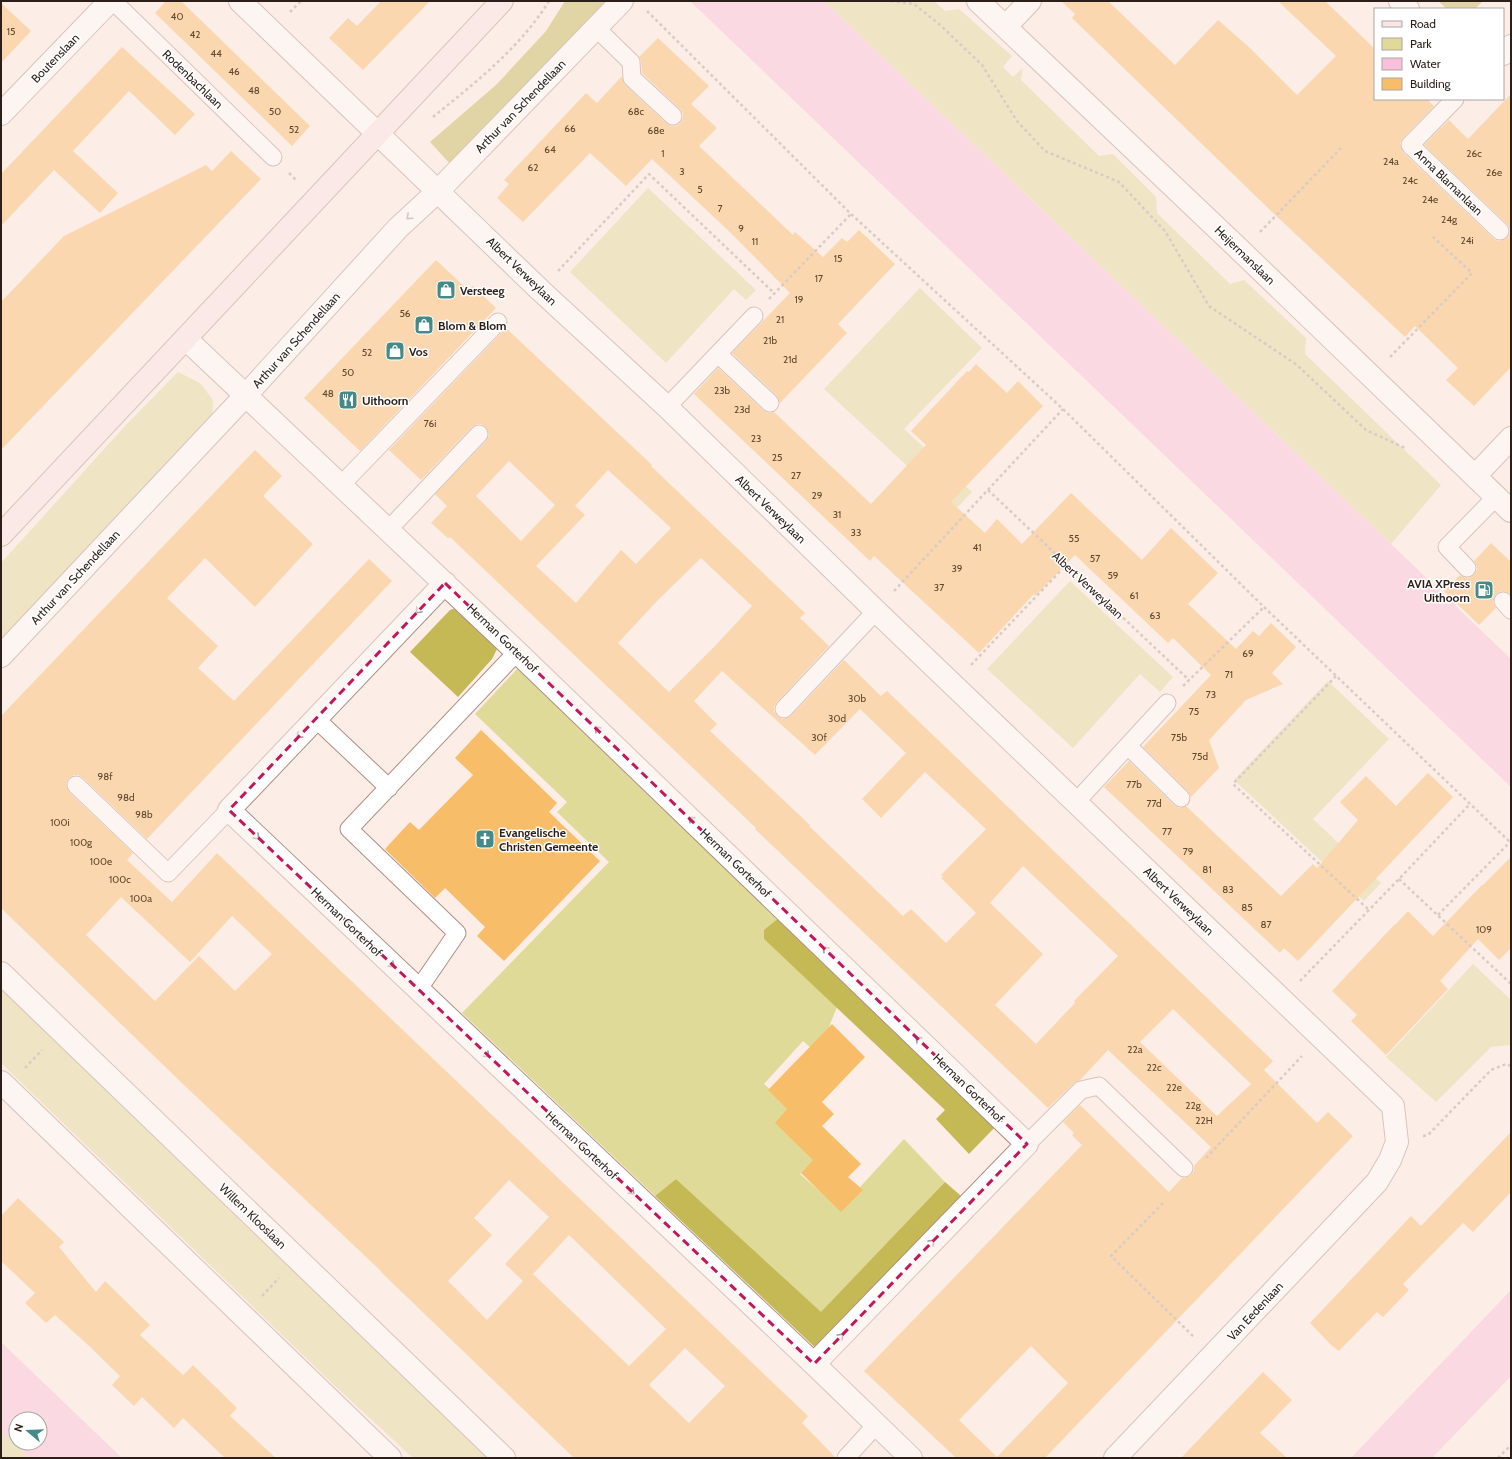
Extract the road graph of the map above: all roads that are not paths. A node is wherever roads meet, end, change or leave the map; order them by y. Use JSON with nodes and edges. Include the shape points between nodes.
{"nodes":[{"id":1,"x":111,"y":1,"type":"edge"},
{"id":2,"x":240,"y":1,"type":"edge"},
{"id":3,"x":502,"y":1,"type":"edge"},
{"id":4,"x":978,"y":1,"type":"edge"},
{"id":5,"x":1030,"y":1,"type":"edge"},
{"id":6,"x":632,"y":4,"type":"edge"},
{"id":7,"x":1006,"y":26,"type":"junction"},
{"id":8,"x":596,"y":28,"type":"junction"},
{"id":9,"x":1454,"y":100,"type":"edge"},
{"id":10,"x":1,"y":114,"type":"edge"},
{"id":11,"x":673,"y":116,"type":"dead end"},
{"id":12,"x":378,"y":134,"type":"junction"},
{"id":13,"x":273,"y":157,"type":"road end"},
{"id":14,"x":438,"y":191,"type":"junction"},
{"id":15,"x":1500,"y":231,"type":"dead end"},
{"id":16,"x":754,"y":316,"type":"road end"},
{"id":17,"x":498,"y":322,"type":"dead end"},
{"id":18,"x":186,"y":339,"type":"junction"},
{"id":19,"x":718,"y":354,"type":"junction"},
{"id":20,"x":246,"y":395,"type":"junction"},
{"id":21,"x":770,"y":403,"type":"dead end"},
{"id":22,"x":667,"y":407,"type":"junction"},
{"id":23,"x":479,"y":434,"type":"dead end"},
{"id":24,"x":1511,"y":438,"type":"edge"},
{"id":25,"x":1475,"y":476,"type":"junction"},
{"id":26,"x":341,"y":485,"type":"junction"},
{"id":27,"x":1504,"y":504,"type":"edge"},
{"id":28,"x":388,"y":530,"type":"junction"},
{"id":29,"x":1,"y":535,"type":"edge"},
{"id":30,"x":1467,"y":568,"type":"dead end"},
{"id":31,"x":445,"y":583,"type":"junction"},
{"id":32,"x":876,"y":610,"type":"junction"},
{"id":33,"x":517,"y":652,"type":"junction"},
{"id":34,"x":1,"y":656,"type":"edge"},
{"id":35,"x":1167,"y":703,"type":"road end"},
{"id":36,"x":784,"y":709,"type":"dead end"},
{"id":37,"x":316,"y":719,"type":"junction"},
{"id":38,"x":1128,"y":746,"type":"junction"},
{"id":39,"x":76,"y":786,"type":"dead end"},
{"id":40,"x":389,"y":788,"type":"junction"},
{"id":41,"x":1181,"y":798,"type":"dead end"},
{"id":42,"x":1076,"y":802,"type":"junction"},
{"id":43,"x":229,"y":810,"type":"junction"},
{"id":44,"x":1,"y":973,"type":"edge"},
{"id":45,"x":418,"y":990,"type":"junction"},
{"id":46,"x":4,"y":1085,"type":"edge"},
{"id":47,"x":1027,"y":1144,"type":"junction"},
{"id":48,"x":1394,"y":1151,"type":"joint"},
{"id":49,"x":1184,"y":1168,"type":"dead end"},
{"id":50,"x":814,"y":1364,"type":"junction"},
{"id":51,"x":876,"y":1425,"type":"junction"},
{"id":52,"x":390,"y":1458,"type":"edge"},
{"id":53,"x":504,"y":1458,"type":"edge"},
{"id":54,"x":846,"y":1458,"type":"edge"},
{"id":55,"x":911,"y":1458,"type":"edge"},
{"id":56,"x":1115,"y":1458,"type":"edge"}],
"edges":[{"from":1,"to":10,"type":"street","name":"Boutenslaan"},
{"from":1,"to":13,"type":"lane","name":"Rodenbachlaan"},
{"from":2,"to":12,"type":"street"},
{"from":3,"to":12,"type":"street"},
{"from":4,"to":7,"type":"street","name":"Heijermanslaan"},
{"from":5,"to":7,"type":"street"},
{"from":6,"to":8,"type":"street","name":"Arthur van Schendellaan"},
{"from":7,"to":25,"type":"street","name":"Heijermanslaan"},
{"from":8,"to":11,"type":"lane","via":[[631,62],[632,78]]},
{"from":8,"to":14,"type":"street","name":"Arthur van Schendellaan"},
{"from":9,"to":15,"type":"lane","name":"Anna Blamanlaan","via":[[1410,145]]},
{"from":12,"to":14,"type":"street","name":"Albert Verweylaan"},
{"from":12,"to":18,"type":"street"},
{"from":14,"to":20,"type":"street","name":"Arthur van Schendellaan","one_way":true,"via":[[398,228]]},
{"from":14,"to":22,"type":"street","name":"Albert Verweylaan","via":[[540,290]]},
{"from":16,"to":19,"type":"lane"},
{"from":17,"to":26,"type":"lane"},
{"from":18,"to":20,"type":"street","name":"Herman Gorterhof"},
{"from":18,"to":29,"type":"street"},
{"from":19,"to":21,"type":"lane"},
{"from":19,"to":22,"type":"lane"},
{"from":20,"to":26,"type":"street","name":"Herman Gorterhof"},
{"from":20,"to":34,"type":"street","name":"Arthur van Schendellaan"},
{"from":22,"to":32,"type":"street","name":"Albert Verweylaan"},
{"from":23,"to":28,"type":"lane"},
{"from":24,"to":25,"type":"street"},
{"from":25,"to":27,"type":"street","name":"Heijermanslaan"},
{"from":26,"to":28,"type":"street","name":"Herman Gorterhof"},
{"from":27,"to":30,"type":"lane","via":[[1447,547]]},
{"from":28,"to":31,"type":"street","name":"Herman Gorterhof"},
{"from":31,"to":33,"type":"street","name":"Herman Gorterhof"},
{"from":31,"to":37,"type":"street","one_way":true},
{"from":32,"to":36,"type":"lane"},
{"from":32,"to":42,"type":"street","name":"Albert Verweylaan"},
{"from":33,"to":40,"type":"lane"},
{"from":47,"to":33,"type":"street","name":"Herman Gorterhof","one_way":true},
{"from":35,"to":38,"type":"lane"},
{"from":37,"to":40,"type":"lane"},
{"from":37,"to":43,"type":"street","one_way":true},
{"from":38,"to":41,"type":"lane"},
{"from":38,"to":42,"type":"lane"},
{"from":39,"to":43,"type":"lane","via":[[168,873]]},
{"from":40,"to":45,"type":"lane","via":[[349,830],[457,933]]},
{"from":42,"to":48,"type":"street","name":"Albert Verweylaan","via":[[1393,1106]]},
{"from":43,"to":45,"type":"street","name":"Herman Gorterhof","one_way":true},
{"from":44,"to":53,"type":"street","name":"Willem Klooslaan"},
{"from":45,"to":50,"type":"street","name":"Herman Gorterhof","one_way":true},
{"from":46,"to":52,"type":"street"},
{"from":47,"to":49,"type":"lane","via":[[1081,1090],[1098,1086]]},
{"from":50,"to":47,"type":"street","one_way":true},
{"from":48,"to":56,"type":"street","name":"Van Eedenlaan","via":[[1376,1182]]},
{"from":50,"to":51,"type":"street","name":"Herman Gorterhof"},
{"from":51,"to":54,"type":"lane"},
{"from":51,"to":55,"type":"street","name":"Herman Gorterhof"}]}
